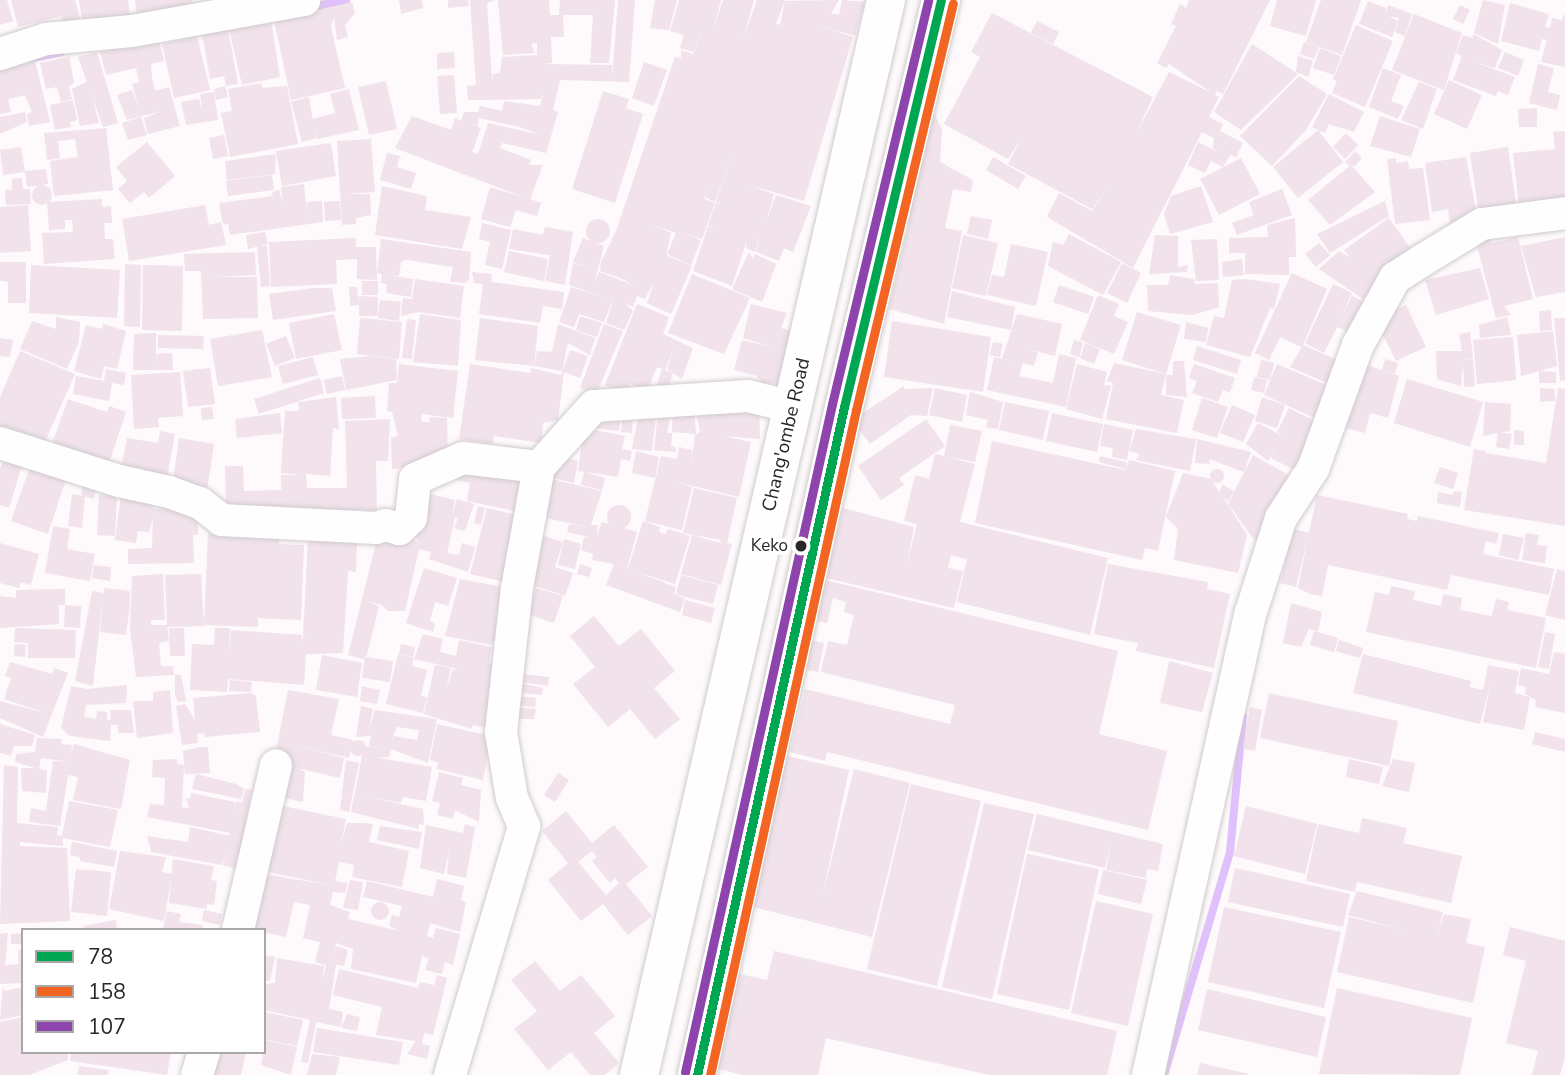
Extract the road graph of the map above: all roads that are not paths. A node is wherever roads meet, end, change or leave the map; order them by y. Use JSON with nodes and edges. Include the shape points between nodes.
{"nodes":[{"id":1,"x":304,"y":0,"type":"edge"},
{"id":2,"x":886,"y":0,"type":"edge"},
{"id":3,"x":941,"y":0,"type":"edge"},
{"id":4,"x":0,"y":54,"type":"edge"},
{"id":5,"x":1565,"y":213,"type":"edge"},
{"id":6,"x":778,"y":403,"type":"dead end"},
{"id":7,"x":0,"y":443,"type":"edge"},
{"id":8,"x":539,"y":467,"type":"junction"},
{"id":9,"x":276,"y":765,"type":"dead end"},
{"id":10,"x":238,"y":928,"type":"edge"},
{"id":11,"x":203,"y":1054,"type":"edge"},
{"id":12,"x":197,"y":1075,"type":"edge"},
{"id":13,"x":450,"y":1075,"type":"edge"},
{"id":14,"x":639,"y":1075,"type":"edge"},
{"id":15,"x":697,"y":1075,"type":"edge"},
{"id":16,"x":1148,"y":1075,"type":"edge"}],
"edges":[{"from":1,"to":4,"type":"street","via":[[132,31],[46,40]]},
{"from":2,"to":14,"type":"main road","name":"Chang'ombe Road"},
{"from":3,"to":15,"type":"main road","via":[[844,407]]},
{"from":5,"to":16,"type":"street","via":[[1482,224],[1418,263],[1395,278],[1357,345],[1313,469],[1281,518],[1251,612]]},
{"from":6,"to":8,"type":"street","via":[[748,396],[594,406]]},
{"from":7,"to":8,"type":"street","via":[[169,492],[200,503],[222,520],[376,528],[399,529],[411,518],[415,479],[463,458]]},
{"from":8,"to":13,"type":"street","via":[[517,588],[502,732],[512,798],[524,826]]},
{"from":9,"to":10,"type":"street"},
{"from":11,"to":12,"type":"street"}]}
